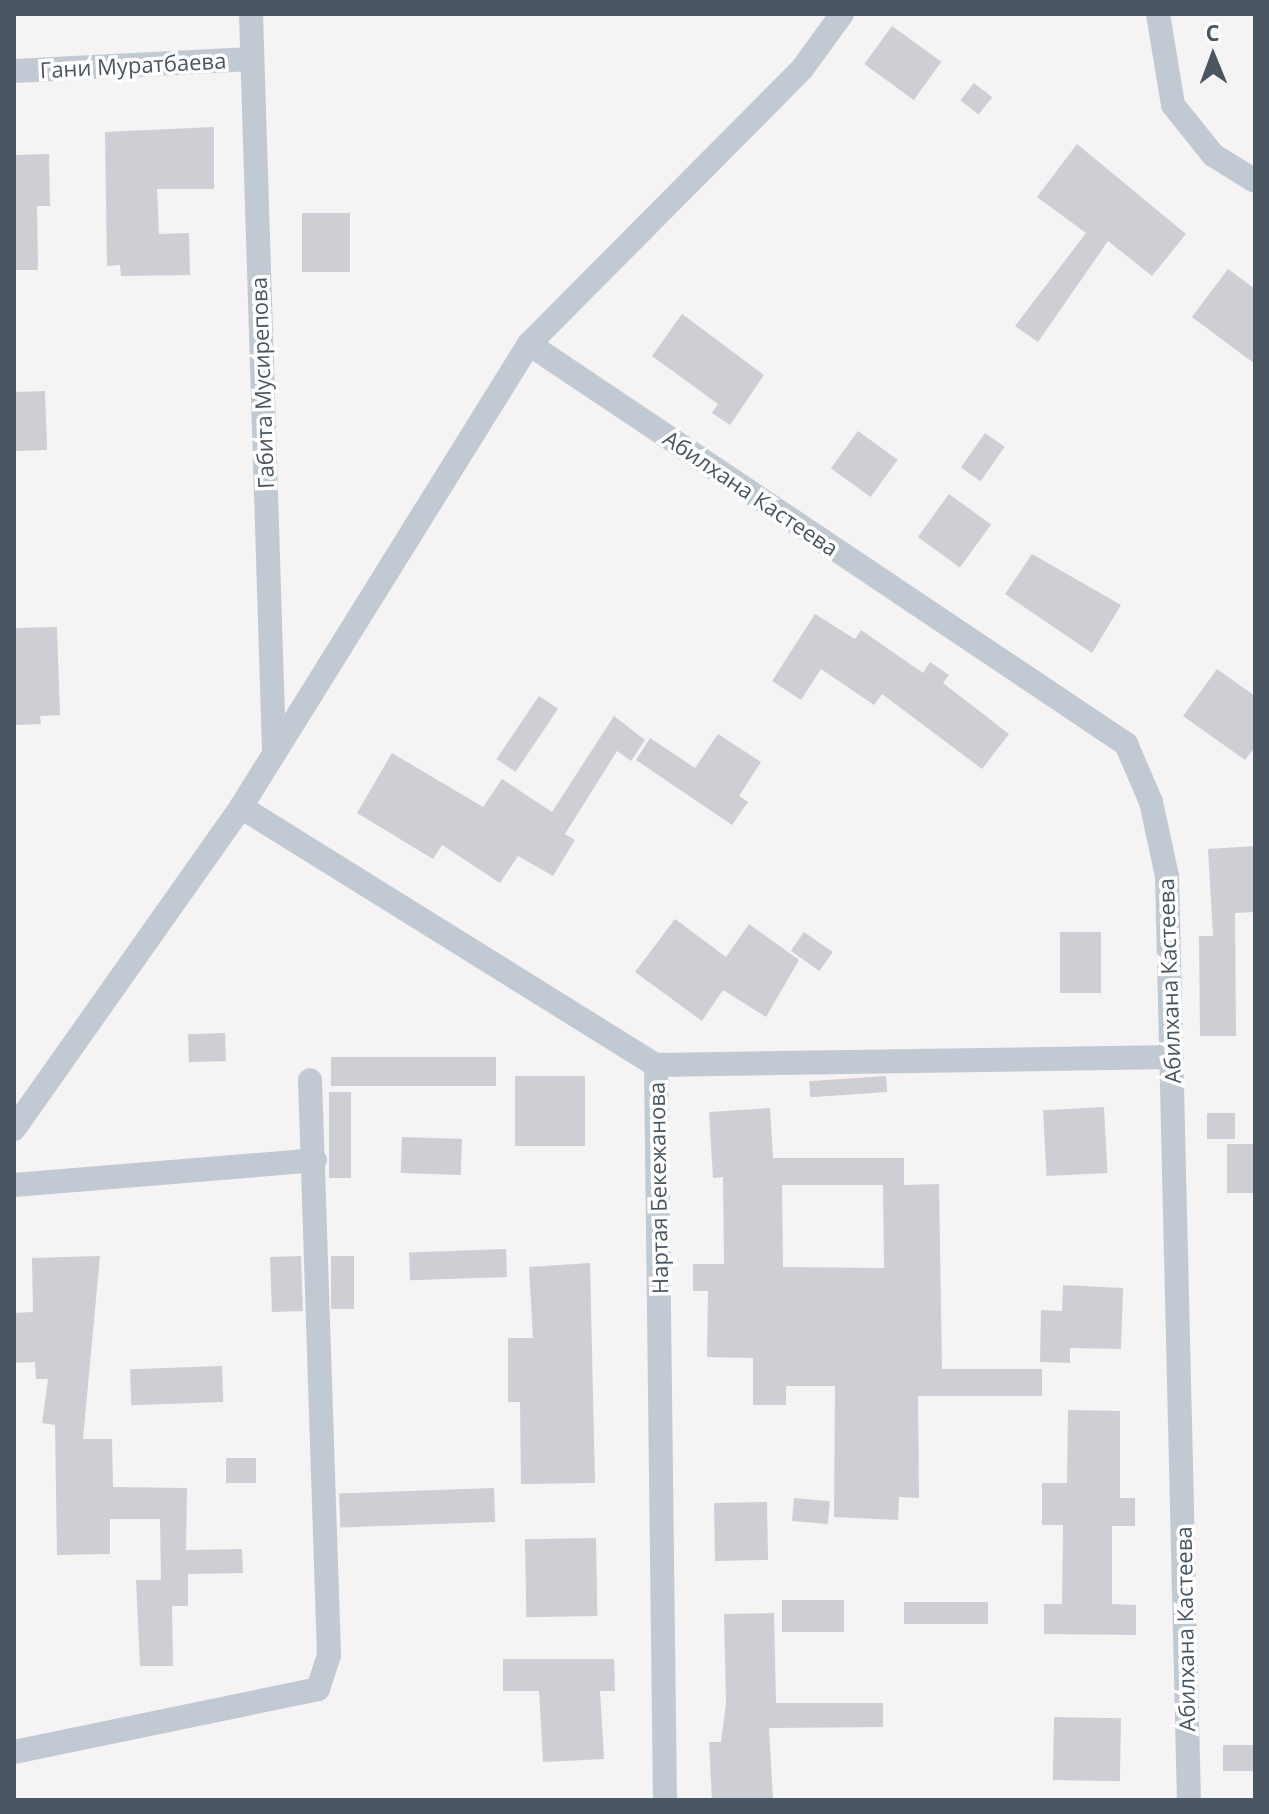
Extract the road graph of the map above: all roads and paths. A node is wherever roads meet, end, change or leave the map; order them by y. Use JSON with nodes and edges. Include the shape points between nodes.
{"nodes":[{"id":1,"x":251,"y":14,"type":"edge"},
{"id":2,"x":842,"y":14,"type":"edge"},
{"id":3,"x":1139,"y":14,"type":"edge"},
{"id":4,"x":1158,"y":14,"type":"edge"},
{"id":5,"x":1162,"y":46,"type":"junction"},
{"id":6,"x":252,"y":59,"type":"junction"},
{"id":7,"x":14,"y":71,"type":"edge"},
{"id":8,"x":1255,"y":181,"type":"edge"},
{"id":9,"x":529,"y":344,"type":"junction"},
{"id":10,"x":274,"y":752,"type":"junction"},
{"id":11,"x":241,"y":807,"type":"junction"},
{"id":12,"x":1172,"y":1057,"type":"junction"},
{"id":13,"x":656,"y":1065,"type":"junction"},
{"id":14,"x":310,"y":1080,"type":"dead end"},
{"id":15,"x":14,"y":1129,"type":"edge"},
{"id":16,"x":315,"y":1160,"type":"junction"},
{"id":17,"x":14,"y":1185,"type":"edge"},
{"id":18,"x":14,"y":1752,"type":"edge"},
{"id":19,"x":665,"y":1800,"type":"edge"},
{"id":20,"x":1189,"y":1800,"type":"edge"}],
"edges":[{"from":1,"to":6,"type":"street","name":"Габита Мусирепова"},
{"from":2,"to":9,"type":"street","via":[[802,69]]},
{"from":3,"to":5,"type":"street"},
{"from":4,"to":5,"type":"street"},
{"from":5,"to":8,"type":"street","via":[[1173,105],[1213,155]]},
{"from":6,"to":7,"type":"street","name":"Гани Муратбаева"},
{"from":6,"to":10,"type":"street","name":"Габита Мусирепова"},
{"from":9,"to":10,"type":"street"},
{"from":9,"to":12,"type":"street","name":"Абилхана Кастеева","via":[[1126,744],[1151,802],[1167,876]]},
{"from":10,"to":11,"type":"street"},
{"from":11,"to":13,"type":"street","name":"Нартая Бекежанова"},
{"from":11,"to":15,"type":"street"},
{"from":12,"to":13,"type":"street"},
{"from":12,"to":20,"type":"street","name":"Абилхана Кастеева"},
{"from":13,"to":19,"type":"street","name":"Нартая Бекежанова"},
{"from":14,"to":16,"type":"street"},
{"from":16,"to":17,"type":"street"},
{"from":16,"to":18,"type":"street","via":[[329,1655],[318,1689]]}]}
